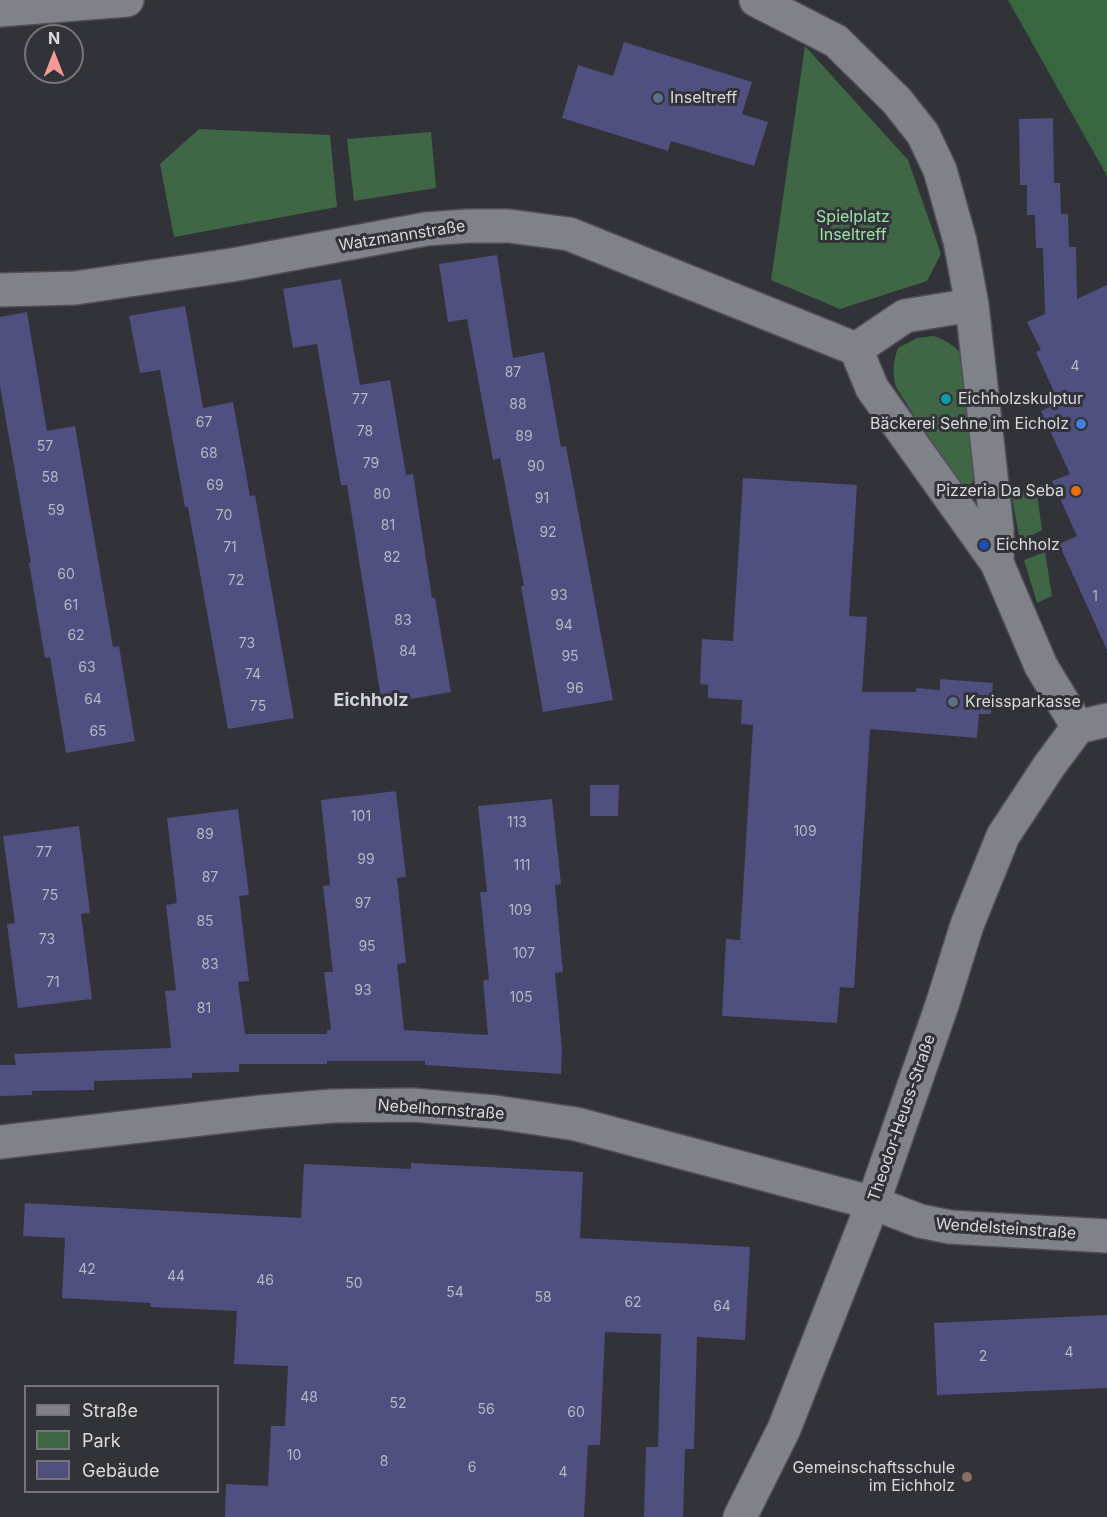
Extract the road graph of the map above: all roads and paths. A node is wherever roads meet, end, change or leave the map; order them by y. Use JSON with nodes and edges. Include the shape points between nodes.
{"nodes":[{"id":1,"x":127,"y":0,"type":"edge"},
{"id":2,"x":756,"y":0,"type":"edge"},
{"id":3,"x":0,"y":10,"type":"edge"},
{"id":4,"x":0,"y":290,"type":"edge"},
{"id":5,"x":972,"y":305,"type":"junction"},
{"id":6,"x":855,"y":349,"type":"junction"},
{"id":7,"x":997,"y":563,"type":"junction"},
{"id":8,"x":1093,"y":723,"type":"edge"},
{"id":9,"x":0,"y":1142,"type":"edge"},
{"id":10,"x":873,"y":1203,"type":"junction"},
{"id":11,"x":1107,"y":1236,"type":"edge"},
{"id":12,"x":740,"y":1517,"type":"edge"}],
"edges":[{"from":1,"to":3,"type":"street"},
{"from":2,"to":5,"type":"street","via":[[836,41],[897,101],[923,134],[940,170],[960,241]]},
{"from":4,"to":6,"type":"street","name":"Watzmannstraße","via":[[75,288],[232,265],[426,229],[509,225],[569,234]]},
{"from":5,"to":6,"type":"street","via":[[905,316]]},
{"from":5,"to":7,"type":"street","via":[[997,530]]},
{"from":6,"to":7,"type":"street","via":[[872,388]]},
{"from":7,"to":8,"type":"street","via":[[1041,666]]},
{"from":8,"to":10,"type":"street","name":"Theodor-Heuss-Straße","via":[[1049,766],[1003,836],[967,925]]},
{"from":9,"to":10,"type":"street","name":"Nebelhornstraße","via":[[332,1106],[413,1105],[576,1124]]},
{"from":10,"to":11,"type":"street","name":"Wendelsteinstraße","via":[[920,1221],[950,1227]]},
{"from":10,"to":12,"type":"street","name":"Theodor-Heuss-Straße","via":[[784,1429]]}]}
